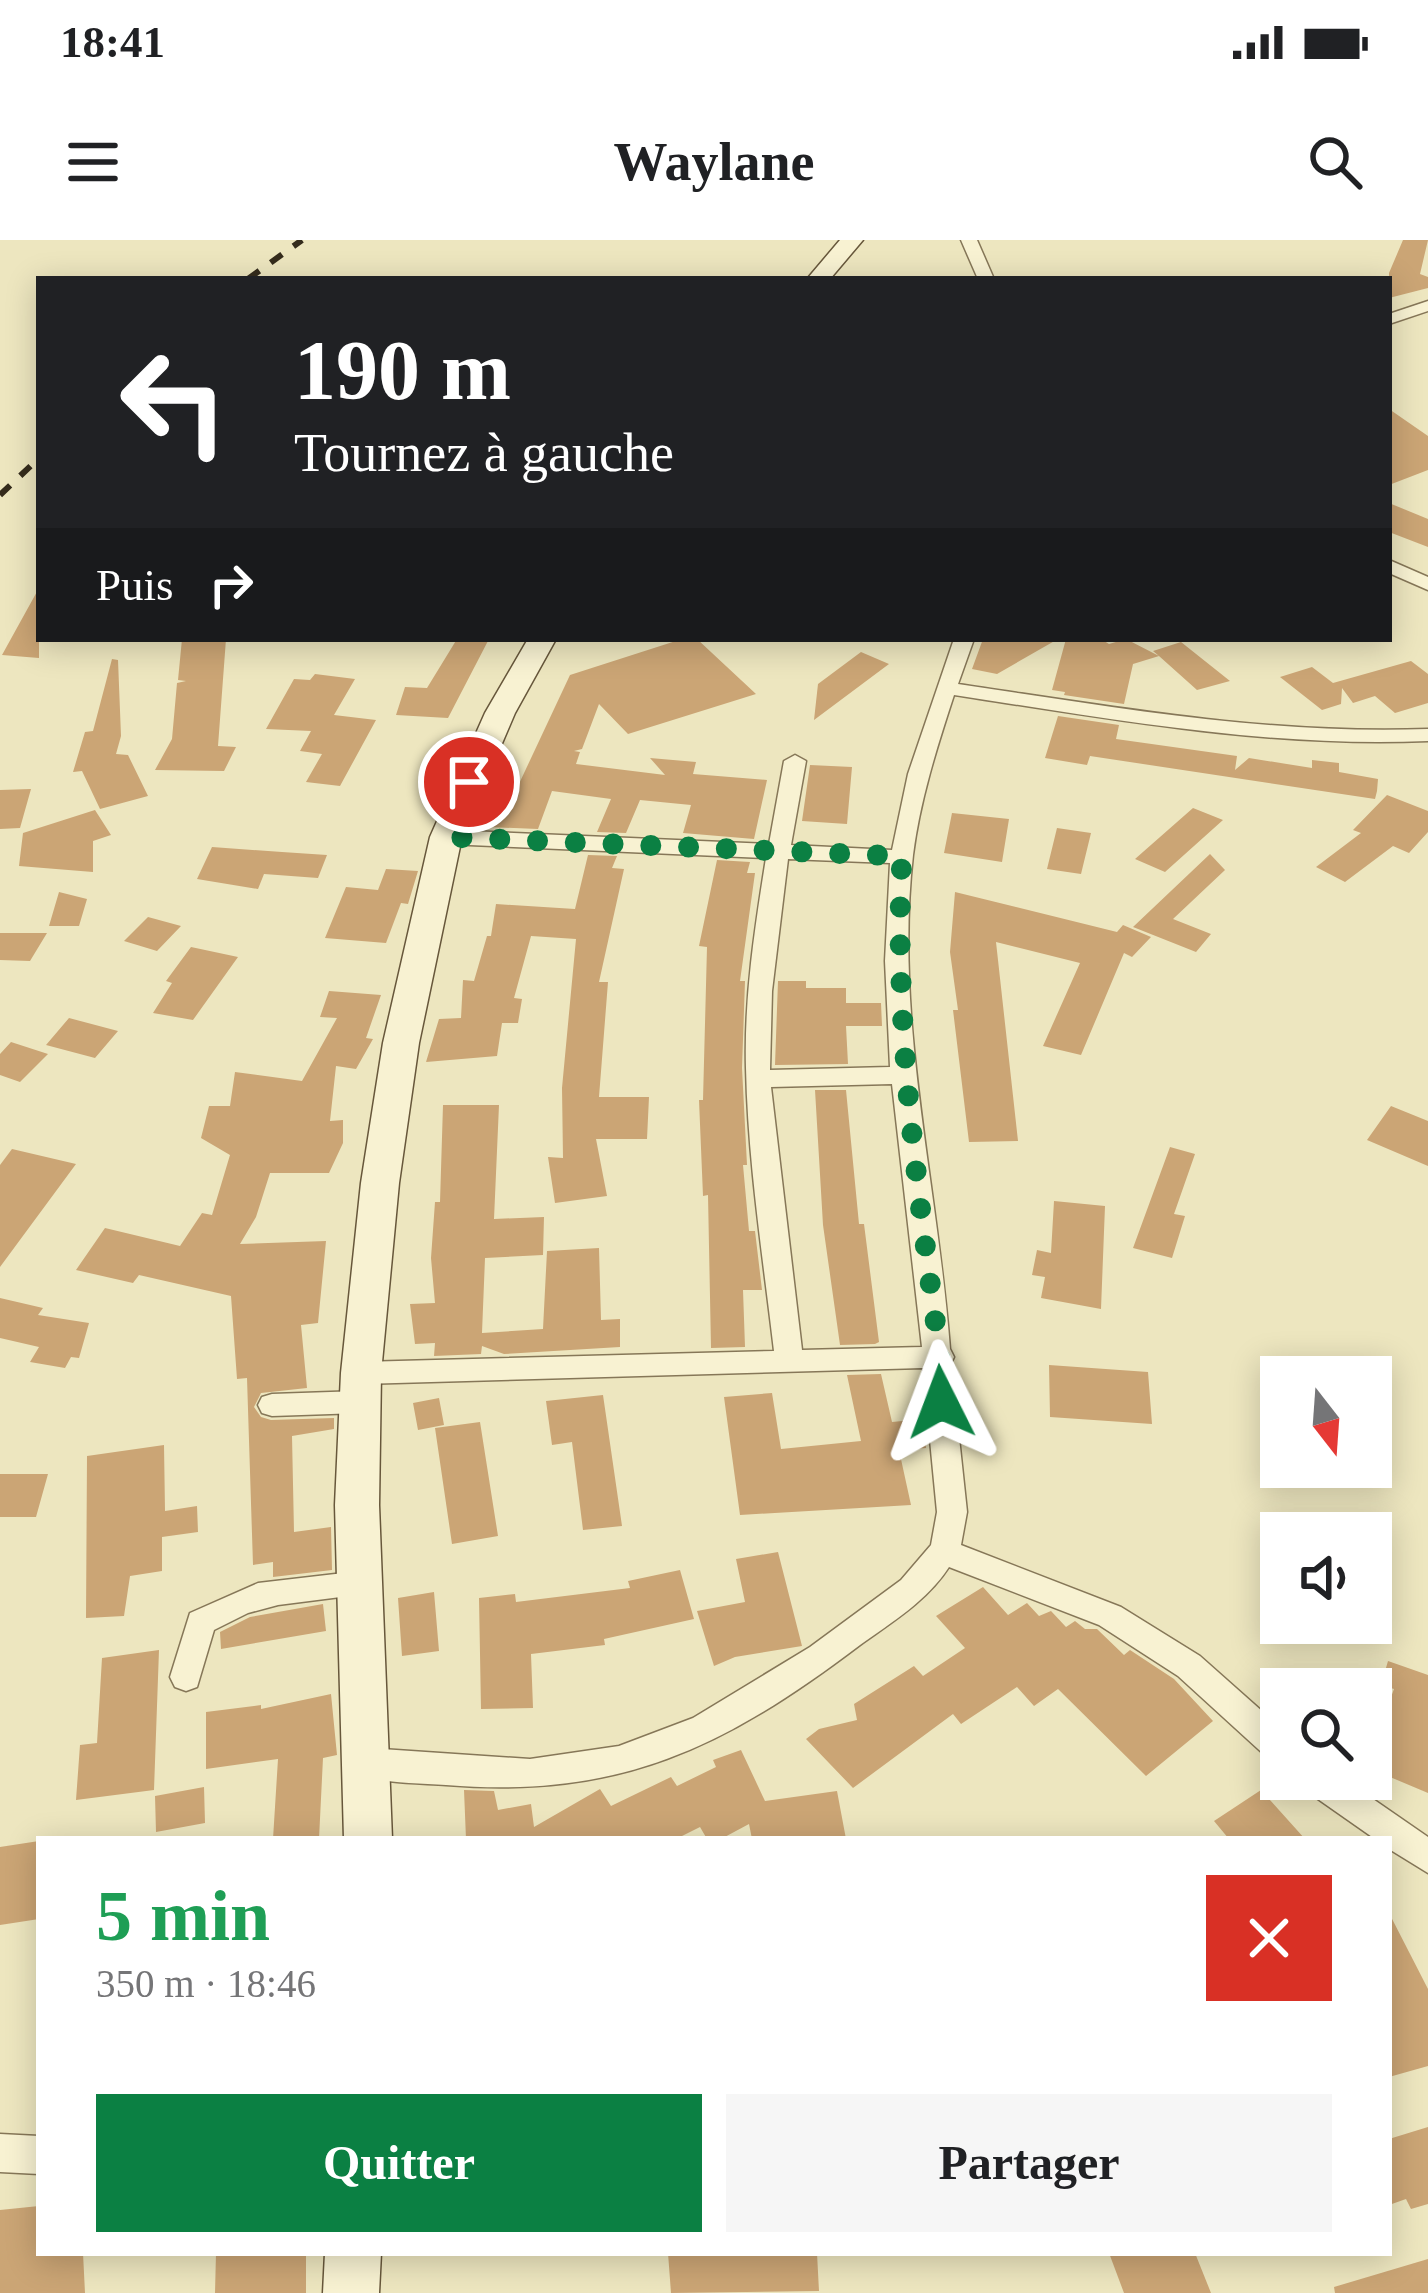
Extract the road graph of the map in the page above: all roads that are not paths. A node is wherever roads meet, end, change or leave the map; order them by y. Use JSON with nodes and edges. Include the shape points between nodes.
{"nodes":[{"id":1,"x":852,"y":240,"type":"edge"},
{"id":2,"x":969,"y":240,"type":"edge"},
{"id":3,"x":821,"y":276,"type":"edge"},
{"id":4,"x":985,"y":276,"type":"edge"},
{"id":5,"x":1428,"y":306,"type":"edge"},
{"id":6,"x":1392,"y":318,"type":"edge"},
{"id":7,"x":1392,"y":567,"type":"edge"},
{"id":8,"x":1428,"y":584,"type":"edge"},
{"id":9,"x":540,"y":642,"type":"edge"},
{"id":10,"x":963,"y":642,"type":"edge"},
{"id":11,"x":947,"y":688,"type":"junction"},
{"id":12,"x":1428,"y":735,"type":"edge"},
{"id":13,"x":795,"y":761,"type":"dead end"},
{"id":14,"x":446,"y":837,"type":"junction"},
{"id":15,"x":778,"y":852,"type":"junction"},
{"id":16,"x":902,"y":856,"type":"junction"},
{"id":17,"x":903,"y":1075,"type":"junction"},
{"id":18,"x":760,"y":1079,"type":"junction"},
{"id":19,"x":940,"y":1357,"type":"junction"},
{"id":20,"x":789,"y":1362,"type":"junction"},
{"id":21,"x":360,"y":1387,"type":"junction"},
{"id":22,"x":272,"y":1405,"type":"dead end"},
{"id":23,"x":944,"y":1552,"type":"junction"},
{"id":24,"x":361,"y":1584,"type":"junction"},
{"id":25,"x":186,"y":1677,"type":"dead end"},
{"id":26,"x":1260,"y":1730,"type":"edge"},
{"id":27,"x":368,"y":1763,"type":"junction"},
{"id":28,"x":1347,"y":1800,"type":"edge"},
{"id":29,"x":368,"y":1836,"type":"edge"},
{"id":30,"x":1428,"y":1857,"type":"edge"},
{"id":31,"x":0,"y":2153,"type":"edge"},
{"id":32,"x":36,"y":2156,"type":"edge"},
{"id":33,"x":353,"y":2256,"type":"edge"},
{"id":34,"x":351,"y":2293,"type":"edge"}],
"edges":[{"from":1,"to":3,"type":"street"},
{"from":2,"to":4,"type":"street"},
{"from":5,"to":6,"type":"street"},
{"from":7,"to":8,"type":"street"},
{"from":9,"to":14,"type":"street"},
{"from":10,"to":11,"type":"street"},
{"from":11,"to":12,"type":"street","via":[[1268,735]]},
{"from":11,"to":16,"type":"street"},
{"from":13,"to":15,"type":"street"},
{"from":14,"to":15,"type":"street"},
{"from":14,"to":21,"type":"street","via":[[401,1043]]},
{"from":15,"to":16,"type":"street"},
{"from":15,"to":18,"type":"street","via":[[758,1023]]},
{"from":16,"to":17,"type":"street"},
{"from":17,"to":18,"type":"street"},
{"from":17,"to":19,"type":"street"},
{"from":18,"to":20,"type":"street"},
{"from":19,"to":20,"type":"street"},
{"from":19,"to":23,"type":"street","via":[[952,1528]]},
{"from":20,"to":21,"type":"street"},
{"from":21,"to":22,"type":"street"},
{"from":21,"to":24,"type":"street"},
{"from":23,"to":26,"type":"street","via":[[1110,1616],[1189,1666]]},
{"from":23,"to":27,"type":"street","via":[[923,1579],[816,1662],[751,1705],[654,1749],[534,1774]]},
{"from":24,"to":25,"type":"street","via":[[303,1586],[232,1602],[201,1622]]},
{"from":24,"to":27,"type":"street"},
{"from":27,"to":29,"type":"street"},
{"from":28,"to":30,"type":"street"},
{"from":31,"to":32,"type":"street"},
{"from":33,"to":34,"type":"street"}]}
